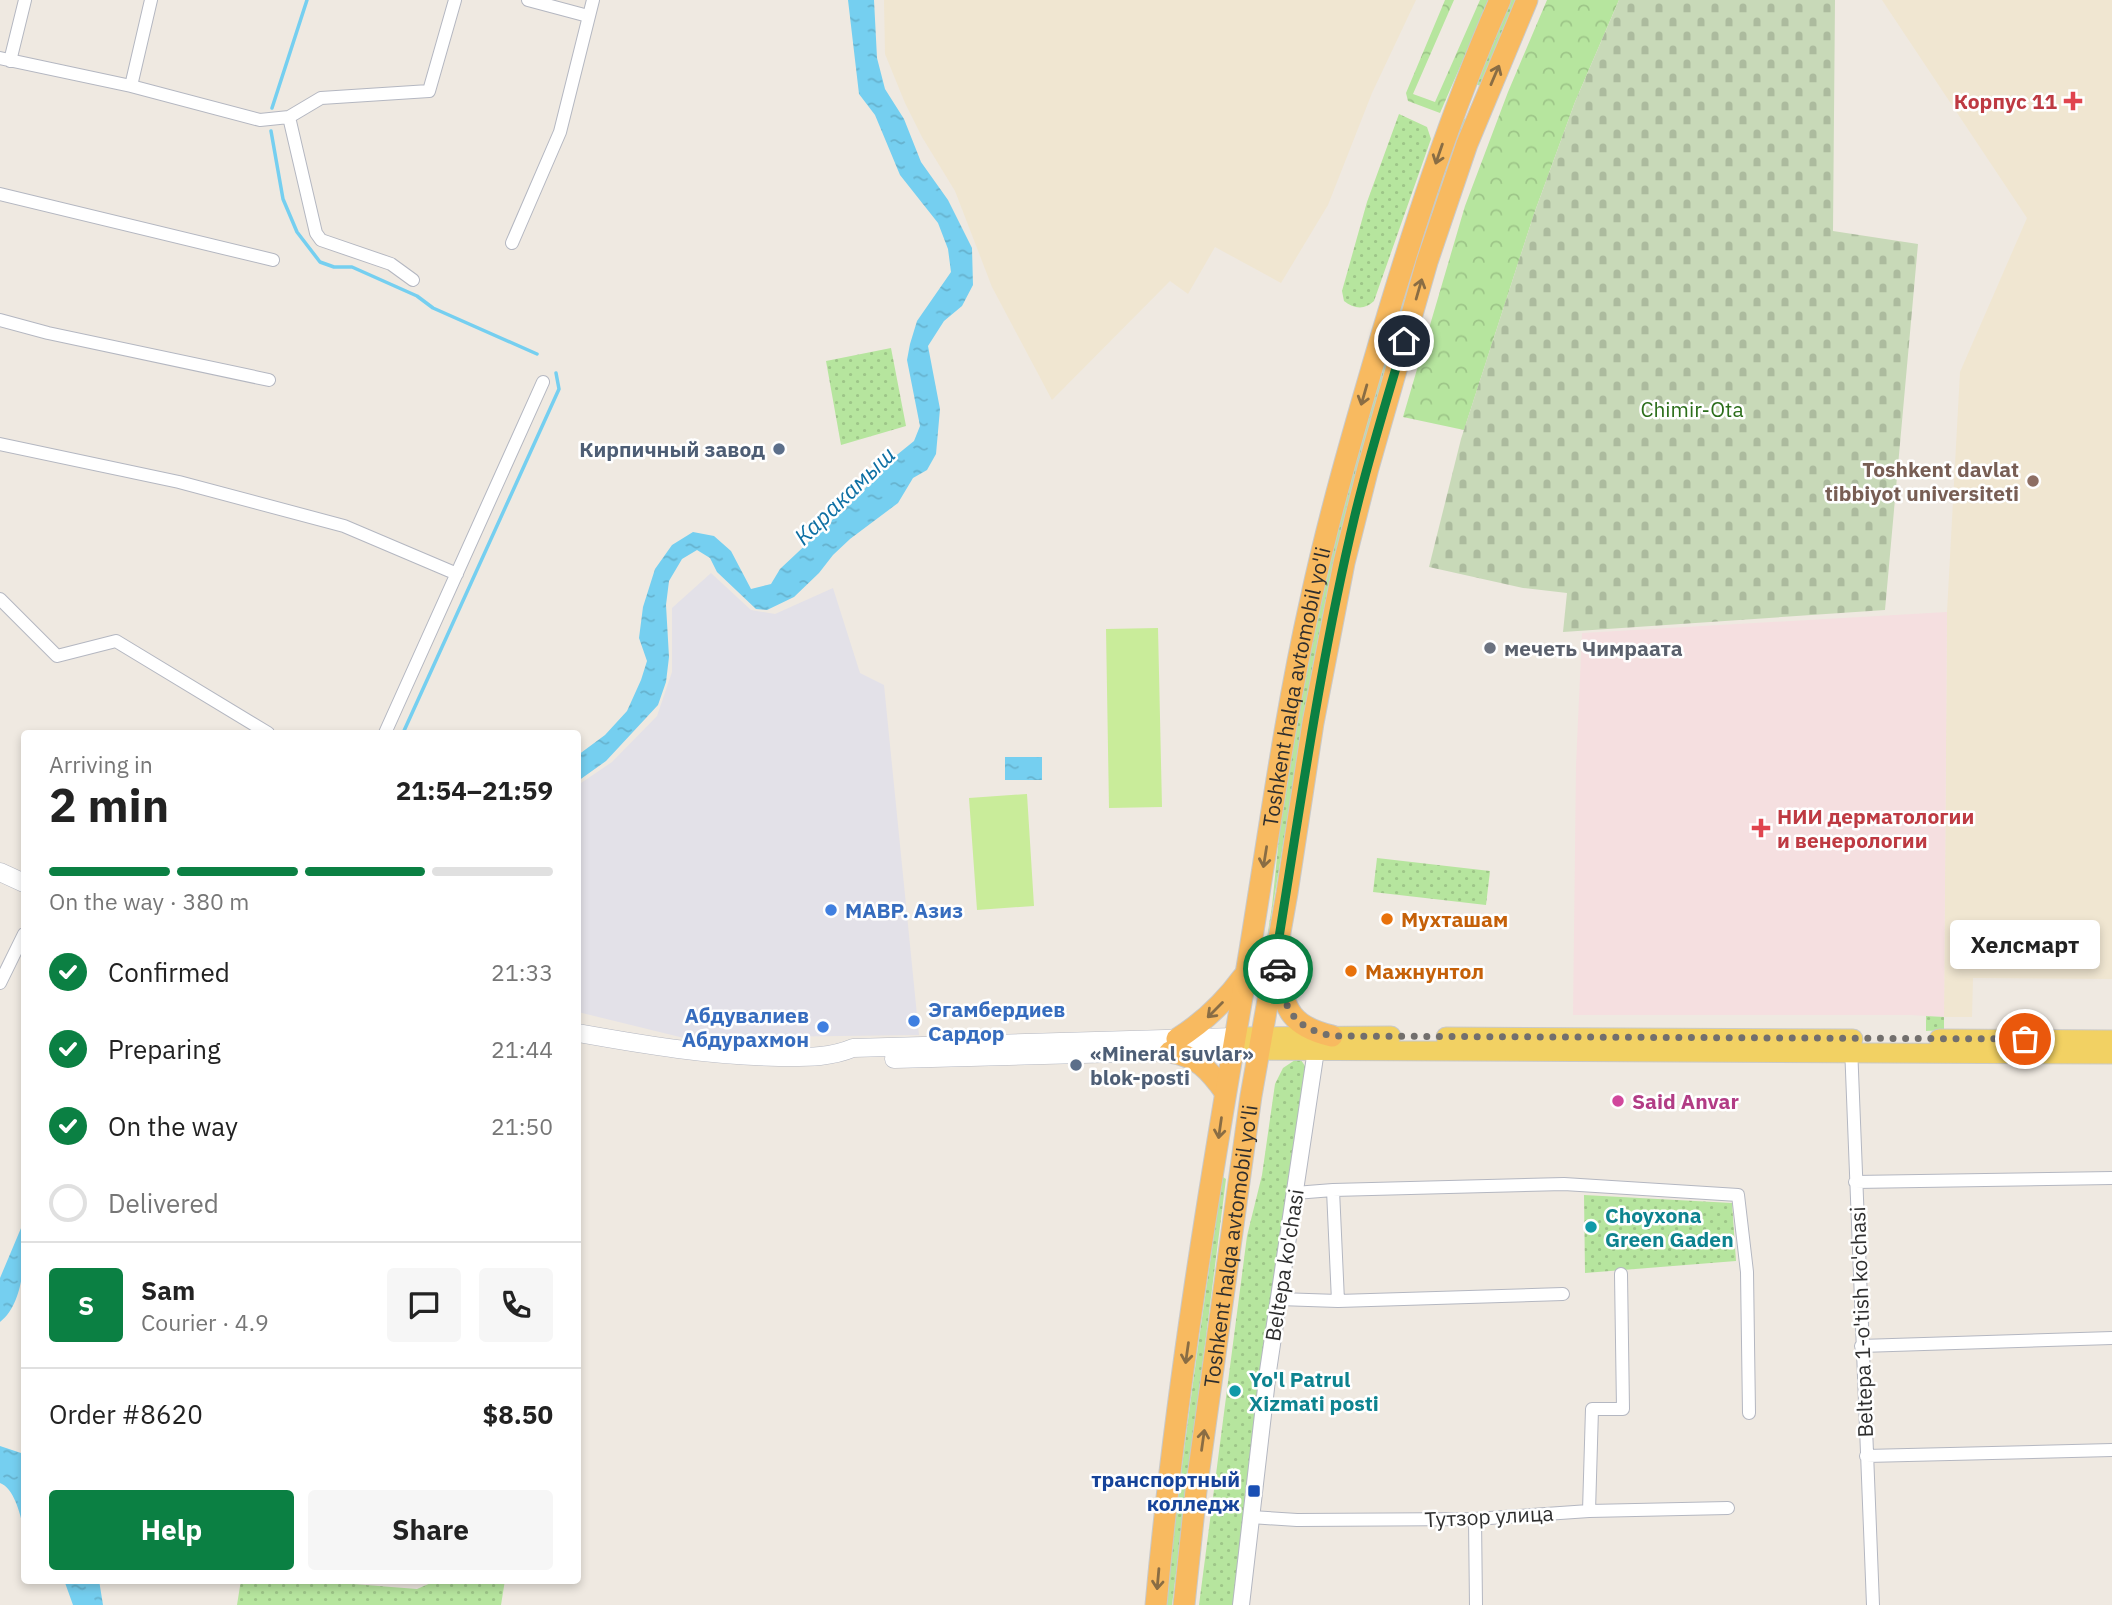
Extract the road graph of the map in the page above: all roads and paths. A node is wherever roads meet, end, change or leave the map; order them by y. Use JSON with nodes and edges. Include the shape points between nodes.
{"nodes":[{"id":1,"x":25,"y":0,"type":"edge"},
{"id":2,"x":151,"y":0,"type":"edge"},
{"id":3,"x":455,"y":0,"type":"edge"},
{"id":4,"x":528,"y":0,"type":"edge"},
{"id":5,"x":593,"y":0,"type":"edge"},
{"id":6,"x":1500,"y":0,"type":"edge"},
{"id":7,"x":1527,"y":0,"type":"edge"},
{"id":8,"x":588,"y":16,"type":"junction"},
{"id":9,"x":5,"y":59,"type":"edge"},
{"id":10,"x":131,"y":86,"type":"junction"},
{"id":11,"x":1460,"y":97,"type":"junction"},
{"id":12,"x":1482,"y":106,"type":"junction"},
{"id":13,"x":289,"y":117,"type":"junction"},
{"id":14,"x":0,"y":194,"type":"edge"},
{"id":15,"x":512,"y":243,"type":"dead end"},
{"id":16,"x":273,"y":260,"type":"dead end"},
{"id":17,"x":413,"y":280,"type":"dead end"},
{"id":18,"x":0,"y":320,"type":"edge"},
{"id":19,"x":269,"y":380,"type":"dead end"},
{"id":20,"x":543,"y":382,"type":"dead end"},
{"id":21,"x":0,"y":443,"type":"edge"},
{"id":22,"x":457,"y":574,"type":"junction"},
{"id":23,"x":0,"y":599,"type":"edge"},
{"id":24,"x":263,"y":730,"type":"edge"},
{"id":25,"x":386,"y":730,"type":"edge"},
{"id":26,"x":0,"y":872,"type":"edge"},
{"id":27,"x":21,"y":882,"type":"edge"},
{"id":28,"x":21,"y":940,"type":"edge"},
{"id":29,"x":1276,"y":956,"type":"junction"},
{"id":30,"x":1246,"y":973,"type":"junction"},
{"id":31,"x":0,"y":983,"type":"edge"},
{"id":32,"x":581,"y":1034,"type":"edge"},
{"id":33,"x":1332,"y":1036,"type":"junction"},
{"id":34,"x":2112,"y":1040,"type":"edge"},
{"id":35,"x":1234,"y":1044,"type":"junction"},
{"id":36,"x":1260,"y":1044,"type":"junction"},
{"id":37,"x":1173,"y":1045,"type":"junction"},
{"id":38,"x":1851,"y":1045,"type":"junction"},
{"id":39,"x":1316,"y":1050,"type":"junction"},
{"id":40,"x":2112,"y":1054,"type":"edge"},
{"id":41,"x":1225,"y":1092,"type":"junction"},
{"id":42,"x":2112,"y":1178,"type":"edge"},
{"id":43,"x":1855,"y":1182,"type":"junction"},
{"id":44,"x":1333,"y":1190,"type":"junction"},
{"id":45,"x":1295,"y":1193,"type":"junction"},
{"id":46,"x":1621,"y":1274,"type":"dead end"},
{"id":47,"x":1563,"y":1294,"type":"dead end"},
{"id":48,"x":1279,"y":1299,"type":"junction"},
{"id":49,"x":1338,"y":1301,"type":"junction"},
{"id":50,"x":2112,"y":1338,"type":"edge"},
{"id":51,"x":1861,"y":1346,"type":"junction"},
{"id":52,"x":1749,"y":1413,"type":"dead end"},
{"id":53,"x":2112,"y":1450,"type":"edge"},
{"id":54,"x":1866,"y":1456,"type":"junction"},
{"id":55,"x":1728,"y":1508,"type":"dead end"},
{"id":56,"x":1589,"y":1511,"type":"junction"},
{"id":57,"x":1251,"y":1517,"type":"junction"},
{"id":58,"x":1475,"y":1519,"type":"junction"},
{"id":59,"x":1156,"y":1605,"type":"edge"},
{"id":60,"x":1184,"y":1605,"type":"edge"},
{"id":61,"x":1241,"y":1605,"type":"edge"},
{"id":62,"x":1476,"y":1605,"type":"edge"},
{"id":63,"x":1873,"y":1605,"type":"edge"}],
"edges":[{"from":1,"to":9,"type":"street"},
{"from":2,"to":10,"type":"street"},
{"from":3,"to":13,"type":"street","via":[[429,91],[321,98]]},
{"from":4,"to":8,"type":"street"},
{"from":5,"to":8,"type":"street"},
{"from":6,"to":11,"type":"highway","name":"Toshkent halqa avtomobil yo'li"},
{"from":12,"to":7,"type":"highway","name":"Toshkent halqa avtomobil yo'li","one_way":true},
{"from":8,"to":15,"type":"street","via":[[560,132]]},
{"from":9,"to":10,"type":"street"},
{"from":10,"to":13,"type":"street","via":[[260,120]]},
{"from":11,"to":12,"type":"highway"},
{"from":11,"to":30,"type":"highway","name":"Toshkent halqa avtomobil yo'li","one_way":true,"via":[[1406,253],[1321,554],[1287,720]]},
{"from":29,"to":12,"type":"highway","name":"Toshkent halqa avtomobil yo'li","one_way":true,"via":[[1318,697],[1355,516],[1427,262]]},
{"from":13,"to":17,"type":"street","via":[[321,240],[391,264]]},
{"from":14,"to":16,"type":"street"},
{"from":18,"to":19,"type":"street"},
{"from":20,"to":22,"type":"street"},
{"from":21,"to":22,"type":"street","via":[[179,482],[344,526]]},
{"from":22,"to":25,"type":"street"},
{"from":23,"to":24,"type":"street","via":[[57,656],[116,641]]},
{"from":26,"to":27,"type":"main road"},
{"from":28,"to":31,"type":"street"},
{"from":29,"to":33,"type":"highway","via":[[1283,996],[1294,1018],[1309,1029]]},
{"from":29,"to":36,"type":"highway","name":"Toshkent halqa avtomobil yo'li"},
{"from":30,"to":35,"type":"highway","name":"Toshkent halqa avtomobil yo'li"},
{"from":30,"to":37,"type":"highway","one_way":true,"via":[[1214,1012]]},
{"from":32,"to":37,"type":"main road","via":[[675,1050],[762,1057],[835,1056],[853,1048]]},
{"from":33,"to":36,"type":"main road"},
{"from":33,"to":38,"type":"main road"},
{"from":34,"to":38,"type":"main road"},
{"from":35,"to":36,"type":"main road"},
{"from":35,"to":37,"type":"main road"},
{"from":35,"to":41,"type":"highway","name":"Toshkent halqa avtomobil yo'li"},
{"from":36,"to":39,"type":"main road"},
{"from":60,"to":36,"type":"highway","name":"Toshkent halqa avtomobil yo'li","one_way":true},
{"from":37,"to":41,"type":"highway","via":[[1200,1063]]},
{"from":38,"to":39,"type":"main road"},
{"from":38,"to":40,"type":"main road"},
{"from":38,"to":43,"type":"street","name":"Beltepa 1-o'tish ko'chasi"},
{"from":39,"to":45,"type":"street","name":"Beltepa ko'chasi"},
{"from":41,"to":59,"type":"highway","name":"Toshkent halqa avtomobil yo'li","one_way":true},
{"from":42,"to":43,"type":"street"},
{"from":43,"to":51,"type":"street","name":"Beltepa 1-o'tish ko'chasi"},
{"from":44,"to":45,"type":"street"},
{"from":44,"to":49,"type":"street"},
{"from":44,"to":52,"type":"street","via":[[1564,1184],[1738,1195],[1747,1272]]},
{"from":45,"to":48,"type":"street","name":"Beltepa ko'chasi"},
{"from":46,"to":56,"type":"street","via":[[1623,1409],[1592,1409]]},
{"from":47,"to":49,"type":"street"},
{"from":48,"to":49,"type":"street"},
{"from":48,"to":57,"type":"street","name":"Beltepa ko'chasi"},
{"from":50,"to":51,"type":"street"},
{"from":51,"to":54,"type":"street","name":"Beltepa 1-o'tish ko'chasi"},
{"from":53,"to":54,"type":"street"},
{"from":54,"to":63,"type":"street","name":"Beltepa 1-o'tish ko'chasi"},
{"from":55,"to":56,"type":"street","name":"Тутзор улица"},
{"from":56,"to":58,"type":"street","name":"Тутзор улица"},
{"from":57,"to":58,"type":"street","name":"Тутзор улица"},
{"from":57,"to":61,"type":"street","name":"Beltepa ko'chasi"},
{"from":58,"to":62,"type":"street"}]}
